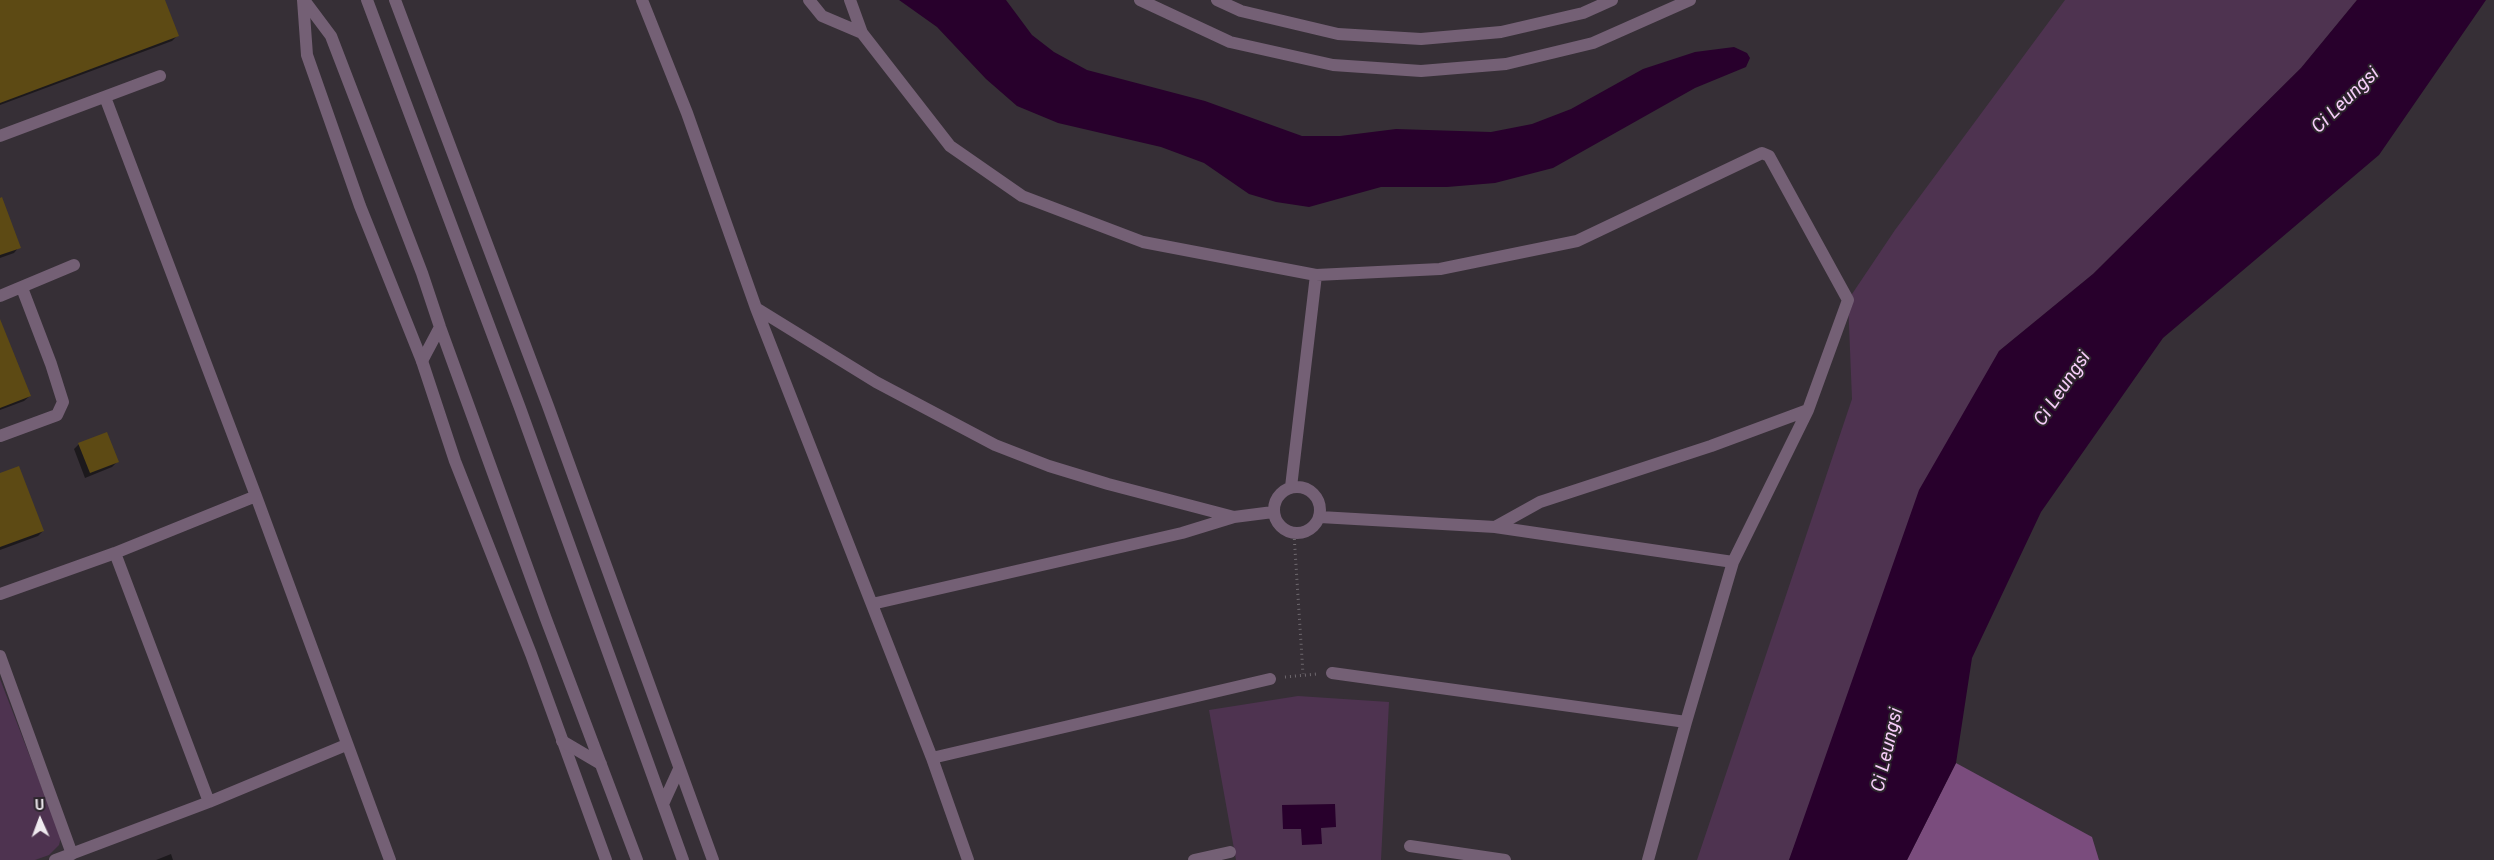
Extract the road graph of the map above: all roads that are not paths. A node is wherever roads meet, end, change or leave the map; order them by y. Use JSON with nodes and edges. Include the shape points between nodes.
{"nodes":[{"id":1,"x":304,"y":0,"type":"edge"},
{"id":2,"x":367,"y":0,"type":"edge"},
{"id":3,"x":395,"y":0,"type":"edge"},
{"id":4,"x":642,"y":0,"type":"edge"},
{"id":5,"x":809,"y":0,"type":"edge"},
{"id":6,"x":850,"y":0,"type":"edge"},
{"id":7,"x":1140,"y":0,"type":"edge"},
{"id":8,"x":1217,"y":0,"type":"edge"},
{"id":9,"x":1612,"y":0,"type":"edge"},
{"id":10,"x":1690,"y":0,"type":"edge"},
{"id":11,"x":862,"y":33,"type":"junction"},
{"id":12,"x":160,"y":76,"type":"dead end"},
{"id":13,"x":105,"y":97,"type":"junction"},
{"id":14,"x":0,"y":136,"type":"edge"},
{"id":15,"x":74,"y":265,"type":"dead end"},
{"id":16,"x":1316,"y":275,"type":"junction"},
{"id":17,"x":22,"y":288,"type":"junction"},
{"id":18,"x":0,"y":296,"type":"edge"},
{"id":19,"x":756,"y":308,"type":"junction"},
{"id":20,"x":440,"y":327,"type":"junction"},
{"id":21,"x":422,"y":362,"type":"junction"},
{"id":22,"x":1808,"y":410,"type":"junction"},
{"id":23,"x":0,"y":436,"type":"edge"},
{"id":24,"x":1291,"y":487,"type":"junction"},
{"id":25,"x":256,"y":496,"type":"junction"},
{"id":26,"x":1273,"y":512,"type":"junction"},
{"id":27,"x":1234,"y":517,"type":"junction"},
{"id":28,"x":1320,"y":517,"type":"junction"},
{"id":29,"x":1495,"y":527,"type":"junction"},
{"id":30,"x":115,"y":553,"type":"junction"},
{"id":31,"x":1733,"y":562,"type":"junction"},
{"id":32,"x":0,"y":594,"type":"edge"},
{"id":33,"x":872,"y":604,"type":"junction"},
{"id":34,"x":0,"y":656,"type":"edge"},
{"id":35,"x":1332,"y":673,"type":"road end"},
{"id":36,"x":1270,"y":679,"type":"road end"},
{"id":37,"x":1686,"y":722,"type":"junction"},
{"id":38,"x":562,"y":741,"type":"junction"},
{"id":39,"x":346,"y":744,"type":"junction"},
{"id":40,"x":932,"y":758,"type":"junction"},
{"id":41,"x":601,"y":764,"type":"junction"},
{"id":42,"x":678,"y":769,"type":"junction"},
{"id":43,"x":209,"y":802,"type":"junction"},
{"id":44,"x":663,"y":804,"type":"junction"},
{"id":45,"x":1410,"y":846,"type":"dead end"},
{"id":46,"x":1230,"y":852,"type":"dead end"},
{"id":47,"x":72,"y":854,"type":"junction"},
{"id":48,"x":56,"y":860,"type":"edge"},
{"id":49,"x":390,"y":860,"type":"edge"},
{"id":50,"x":606,"y":860,"type":"edge"},
{"id":51,"x":637,"y":860,"type":"edge"},
{"id":52,"x":683,"y":860,"type":"edge"},
{"id":53,"x":713,"y":860,"type":"edge"},
{"id":54,"x":968,"y":860,"type":"edge"},
{"id":55,"x":1194,"y":860,"type":"edge"},
{"id":56,"x":1505,"y":860,"type":"edge"},
{"id":57,"x":1648,"y":860,"type":"edge"}],
"edges":[{"from":1,"to":20,"type":"street","via":[[331,36]]},
{"from":1,"to":21,"type":"street","via":[[307,55],[360,206]]},
{"from":2,"to":44,"type":"street","via":[[520,408]]},
{"from":3,"to":42,"type":"street","via":[[545,396]]},
{"from":4,"to":19,"type":"street","via":[[687,113]]},
{"from":5,"to":11,"type":"street","via":[[822,16]]},
{"from":6,"to":11,"type":"street"},
{"from":7,"to":10,"type":"street","via":[[1230,42],[1333,65],[1421,71],[1506,64],[1593,43]]},
{"from":8,"to":9,"type":"street","via":[[1241,11],[1338,34],[1421,39],[1501,32],[1583,13]]},
{"from":11,"to":16,"type":"street","via":[[950,146],[1022,196],[1143,242]]},
{"from":12,"to":13,"type":"street"},
{"from":13,"to":14,"type":"street"},
{"from":13,"to":25,"type":"street"},
{"from":15,"to":17,"type":"street"},
{"from":16,"to":22,"type":"street","via":[[1440,269],[1576,241],[1762,153],[1769,156],[1848,300]]},
{"from":16,"to":24,"type":"street"},
{"from":17,"to":18,"type":"street"},
{"from":17,"to":23,"type":"street","via":[[63,402],[57,415]]},
{"from":19,"to":27,"type":"street","via":[[931,414],[995,445],[1082,476]]},
{"from":19,"to":33,"type":"street"},
{"from":20,"to":21,"type":"street"},
{"from":20,"to":41,"type":"street"},
{"from":21,"to":38,"type":"street","via":[[455,461]]},
{"from":22,"to":29,"type":"street","via":[[1711,446],[1540,502]]},
{"from":22,"to":31,"type":"street"},
{"from":24,"to":26,"type":"street","via":[[1277,496]]},
{"from":24,"to":28,"type":"street","via":[[1308,489],[1319,501]]},
{"from":25,"to":30,"type":"street"},
{"from":25,"to":39,"type":"street"},
{"from":26,"to":27,"type":"street"},
{"from":26,"to":28,"type":"street","via":[[1280,527],[1294,534],[1310,530]]},
{"from":27,"to":33,"type":"street","via":[[1182,533]]},
{"from":28,"to":29,"type":"street"},
{"from":29,"to":31,"type":"street"},
{"from":30,"to":32,"type":"street"},
{"from":30,"to":43,"type":"street"},
{"from":31,"to":37,"type":"street"},
{"from":33,"to":40,"type":"street"},
{"from":34,"to":47,"type":"street"},
{"from":35,"to":37,"type":"street"},
{"from":36,"to":40,"type":"street"},
{"from":37,"to":57,"type":"street"},
{"from":38,"to":41,"type":"street"},
{"from":38,"to":50,"type":"street"},
{"from":39,"to":43,"type":"street"},
{"from":39,"to":49,"type":"street"},
{"from":40,"to":54,"type":"street"},
{"from":41,"to":51,"type":"street"},
{"from":42,"to":44,"type":"street"},
{"from":42,"to":53,"type":"street"},
{"from":43,"to":47,"type":"street"},
{"from":44,"to":52,"type":"street"},
{"from":45,"to":56,"type":"street"},
{"from":46,"to":55,"type":"street"},
{"from":47,"to":48,"type":"street"}]}
